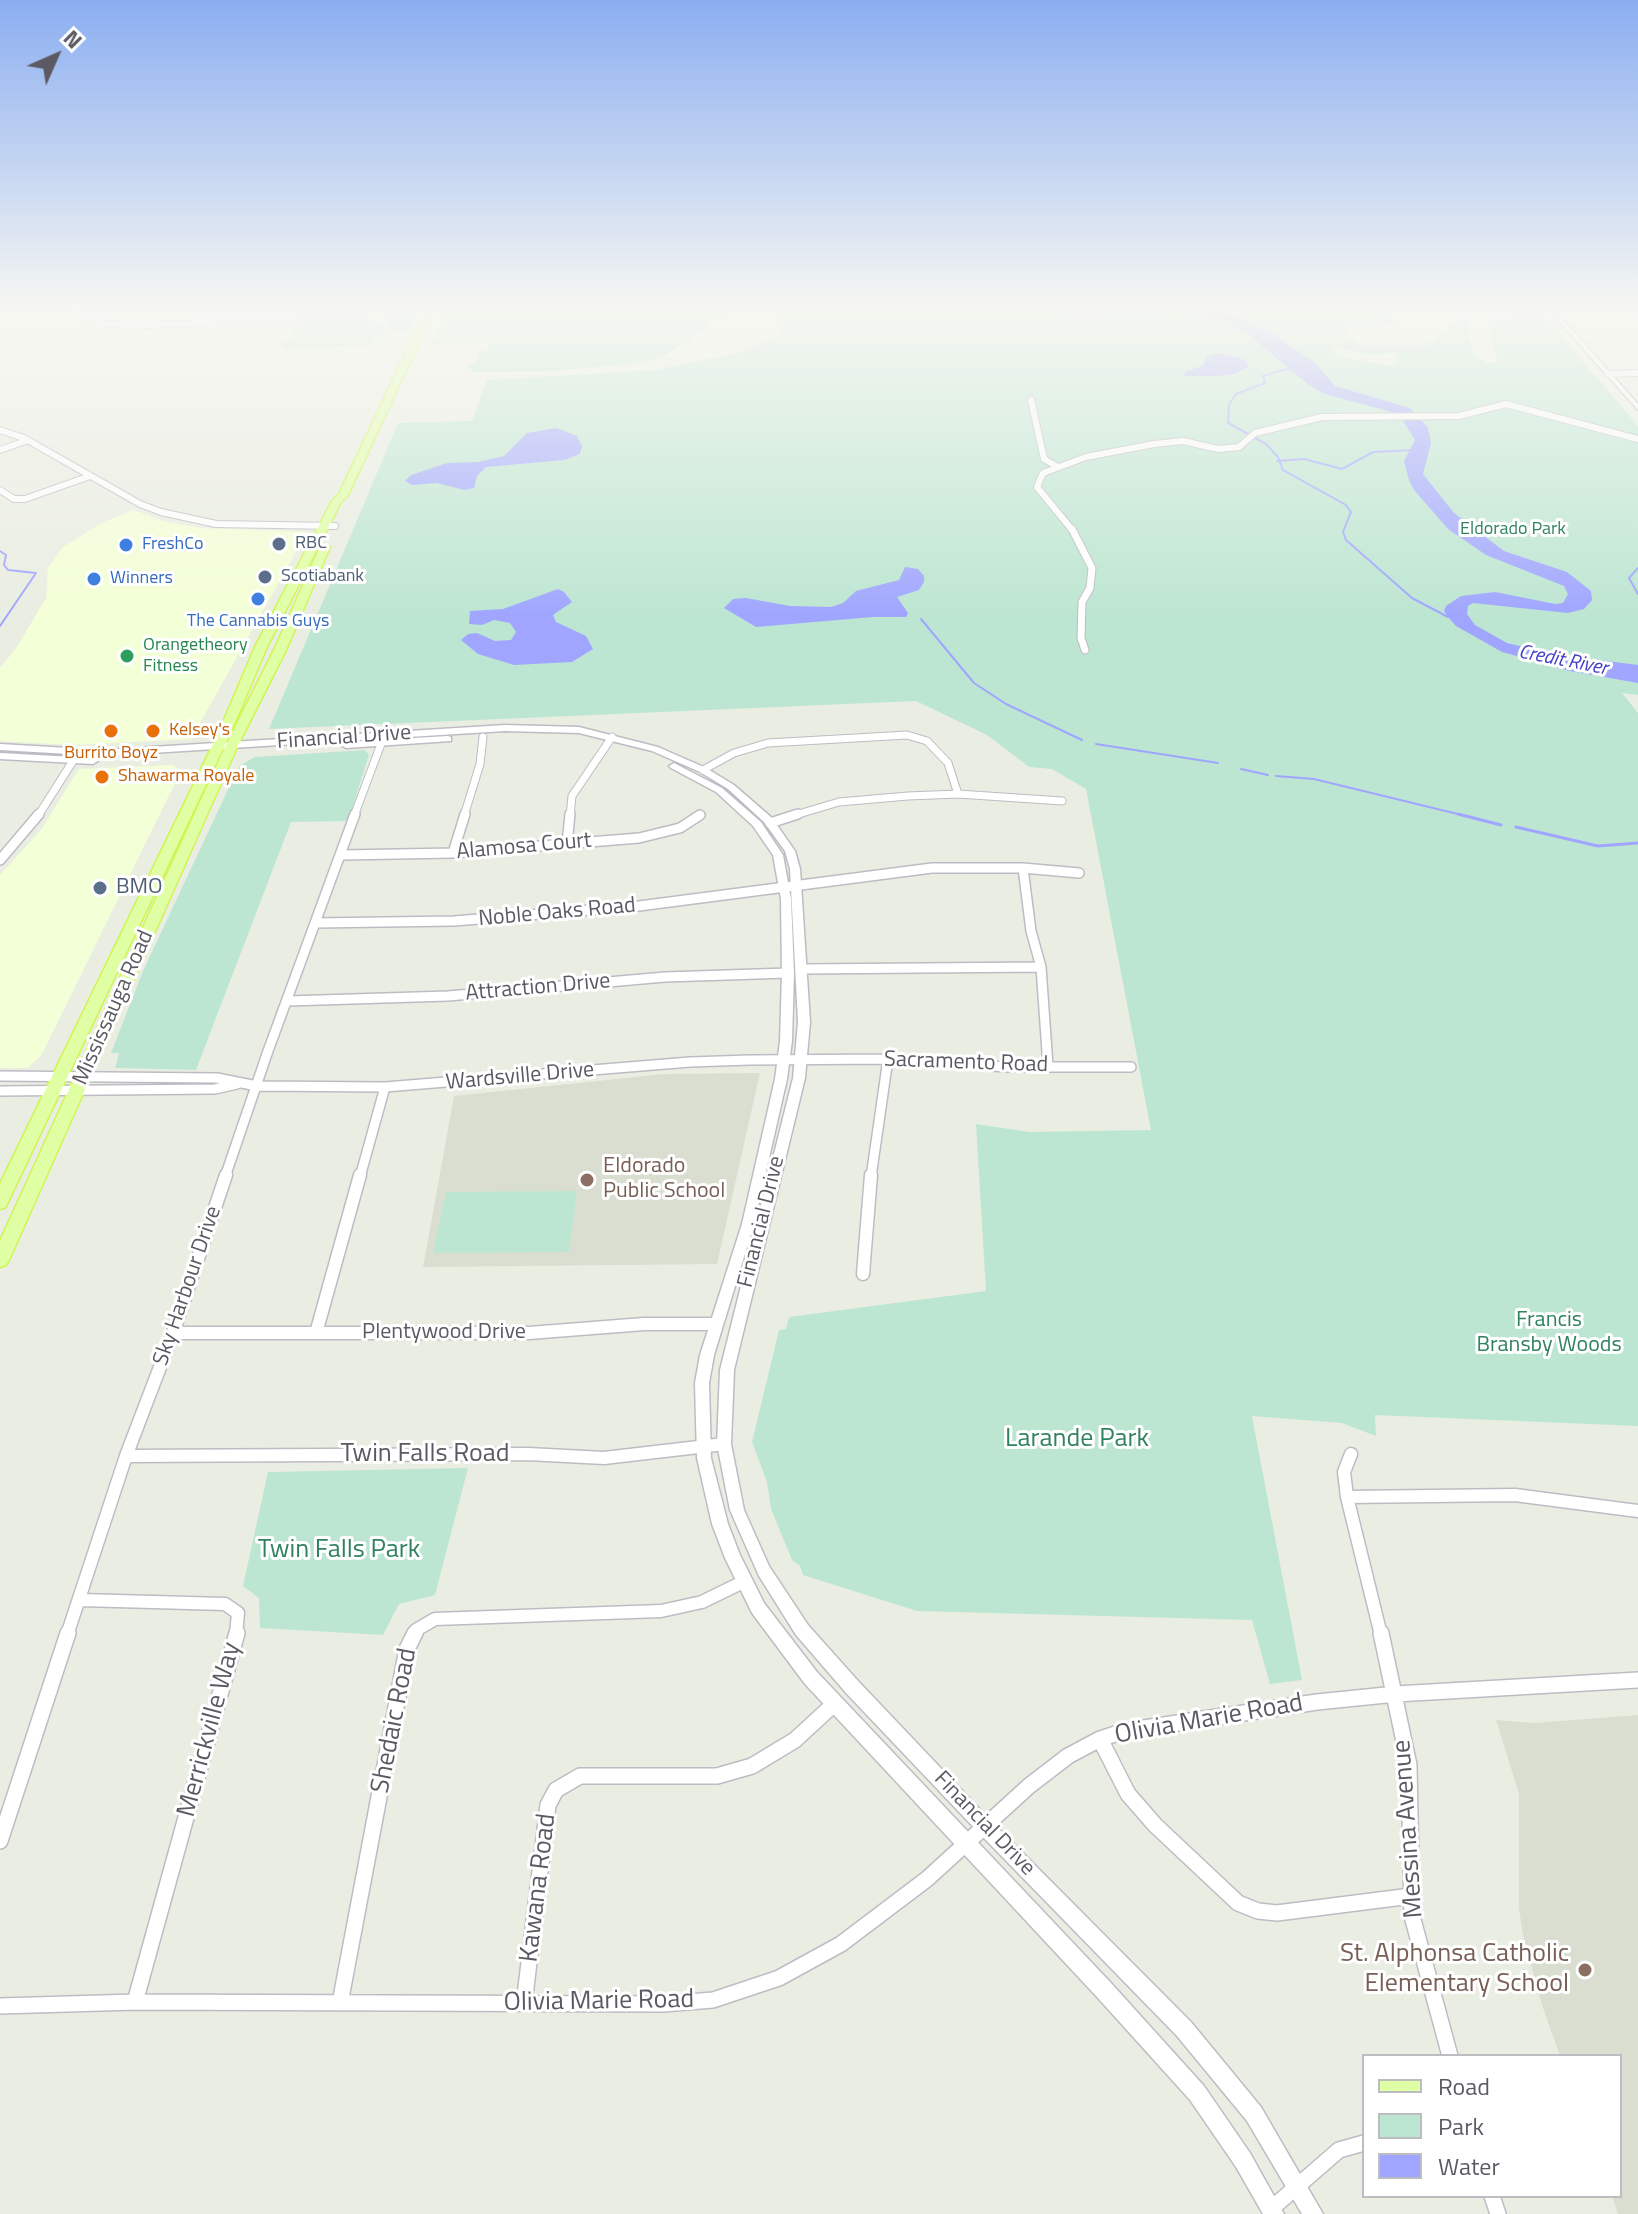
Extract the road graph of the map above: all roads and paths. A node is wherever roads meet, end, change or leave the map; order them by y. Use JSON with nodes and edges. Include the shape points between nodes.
{"nodes":[{"id":1,"x":383,"y":409,"type":"edge"},
{"id":2,"x":1033,"y":409,"type":"edge"},
{"id":3,"x":1486,"y":409,"type":"edge"},
{"id":4,"x":1526,"y":409,"type":"edge"},
{"id":5,"x":0,"y":430,"type":"edge"},
{"id":6,"x":1638,"y":439,"type":"edge"},
{"id":7,"x":28,"y":440,"type":"junction"},
{"id":8,"x":0,"y":450,"type":"edge"},
{"id":9,"x":1058,"y":467,"type":"junction"},
{"id":10,"x":90,"y":476,"type":"junction"},
{"id":11,"x":0,"y":490,"type":"edge"},
{"id":12,"x":332,"y":523,"type":"junction"},
{"id":13,"x":1085,"y":650,"type":"dead end"},
{"id":14,"x":483,"y":737,"type":"junction"},
{"id":15,"x":383,"y":739,"type":"junction"},
{"id":16,"x":609,"y":740,"type":"junction"},
{"id":17,"x":0,"y":747,"type":"edge"},
{"id":18,"x":223,"y":749,"type":"junction"},
{"id":19,"x":0,"y":756,"type":"edge"},
{"id":20,"x":75,"y":757,"type":"junction"},
{"id":21,"x":703,"y":770,"type":"junction"},
{"id":22,"x":958,"y":794,"type":"junction"},
{"id":23,"x":1062,"y":801,"type":"dead end"},
{"id":24,"x":700,"y":815,"type":"dead end"},
{"id":25,"x":770,"y":823,"type":"junction"},
{"id":26,"x":567,"y":844,"type":"junction"},
{"id":27,"x":453,"y":853,"type":"junction"},
{"id":28,"x":342,"y":855,"type":"junction"},
{"id":29,"x":0,"y":860,"type":"edge"},
{"id":30,"x":1023,"y":868,"type":"junction"},
{"id":31,"x":1079,"y":873,"type":"dead end"},
{"id":32,"x":797,"y":884,"type":"junction"},
{"id":33,"x":784,"y":885,"type":"junction"},
{"id":34,"x":315,"y":923,"type":"junction"},
{"id":35,"x":1041,"y":967,"type":"junction"},
{"id":36,"x":803,"y":969,"type":"junction"},
{"id":37,"x":788,"y":973,"type":"junction"},
{"id":38,"x":288,"y":1001,"type":"junction"},
{"id":39,"x":888,"y":1059,"type":"junction"},
{"id":40,"x":783,"y":1060,"type":"junction"},
{"id":41,"x":801,"y":1060,"type":"junction"},
{"id":42,"x":1048,"y":1066,"type":"junction"},
{"id":43,"x":1131,"y":1067,"type":"dead end"},
{"id":44,"x":0,"y":1076,"type":"edge"},
{"id":45,"x":56,"y":1083,"type":"junction"},
{"id":46,"x":80,"y":1084,"type":"junction"},
{"id":47,"x":257,"y":1086,"type":"junction"},
{"id":48,"x":385,"y":1087,"type":"junction"},
{"id":49,"x":0,"y":1091,"type":"edge"},
{"id":50,"x":0,"y":1202,"type":"edge"},
{"id":51,"x":0,"y":1260,"type":"edge"},
{"id":52,"x":863,"y":1274,"type":"dead end"},
{"id":53,"x":716,"y":1324,"type":"junction"},
{"id":54,"x":173,"y":1333,"type":"junction"},
{"id":55,"x":316,"y":1333,"type":"junction"},
{"id":56,"x":724,"y":1444,"type":"junction"},
{"id":57,"x":703,"y":1446,"type":"junction"},
{"id":58,"x":1351,"y":1454,"type":"dead end"},
{"id":59,"x":126,"y":1456,"type":"junction"},
{"id":60,"x":1347,"y":1497,"type":"junction"},
{"id":61,"x":1638,"y":1511,"type":"edge"},
{"id":62,"x":745,"y":1581,"type":"junction"},
{"id":63,"x":81,"y":1600,"type":"junction"},
{"id":64,"x":1638,"y":1680,"type":"edge"},
{"id":65,"x":1396,"y":1694,"type":"junction"},
{"id":66,"x":834,"y":1704,"type":"junction"},
{"id":67,"x":1100,"y":1739,"type":"junction"},
{"id":68,"x":985,"y":1827,"type":"junction"},
{"id":69,"x":0,"y":1841,"type":"edge"},
{"id":70,"x":965,"y":1845,"type":"junction"},
{"id":71,"x":1411,"y":1896,"type":"junction"},
{"id":72,"x":135,"y":2002,"type":"junction"},
{"id":73,"x":340,"y":2003,"type":"junction"},
{"id":74,"x":524,"y":2004,"type":"junction"},
{"id":75,"x":0,"y":2006,"type":"edge"},
{"id":76,"x":1449,"y":2054,"type":"edge"},
{"id":77,"x":1362,"y":2144,"type":"edge"},
{"id":78,"x":1298,"y":2186,"type":"junction"},
{"id":79,"x":1272,"y":2211,"type":"edge"},
{"id":80,"x":1313,"y":2214,"type":"edge"}],
"edges":[{"from":1,"to":12,"type":"main road","name":"Mississauga Road"},
{"from":2,"to":9,"type":"street","via":[[1044,459]]},
{"from":3,"to":9,"type":"street","via":[[1464,415],[1322,417],[1255,433],[1239,447],[1218,449],[1183,441],[1154,444]]},
{"from":4,"to":6,"type":"street"},
{"from":5,"to":7,"type":"street"},
{"from":7,"to":8,"type":"street"},
{"from":7,"to":10,"type":"street"},
{"from":9,"to":13,"type":"street","via":[[1043,473],[1037,487],[1078,537],[1092,568],[1082,602]]},
{"from":10,"to":11,"type":"street","via":[[25,499]]},
{"from":10,"to":12,"type":"street","via":[[148,508],[200,520],[228,525]]},
{"from":12,"to":18,"type":"main road","name":"Mississauga Road","via":[[280,650]]},
{"from":12,"to":18,"type":"main road","name":"Mississauga Road","via":[[261,647]]},
{"from":14,"to":15,"type":"street","name":"Financial Drive"},
{"from":14,"to":16,"type":"street","name":"Financial Drive"},
{"from":14,"to":27,"type":"street"},
{"from":15,"to":16,"type":"street","name":"Financial Drive","via":[[535,727]]},
{"from":15,"to":18,"type":"street","name":"Financial Drive"},
{"from":15,"to":28,"type":"street","name":"Sky Harbour Drive"},
{"from":16,"to":21,"type":"street","name":"Financial Drive","via":[[655,749]]},
{"from":16,"to":26,"type":"street","via":[[572,796]]},
{"from":16,"to":33,"type":"street","name":"Financial Drive","via":[[675,766],[733,800],[766,834],[778,855]]},
{"from":17,"to":20,"type":"street","name":"Financial Drive"},
{"from":18,"to":20,"type":"street","name":"Financial Drive"},
{"from":18,"to":45,"type":"main road","name":"Mississauga Road"},
{"from":18,"to":46,"type":"main road","name":"Mississauga Road"},
{"from":19,"to":20,"type":"street","name":"Financial Drive"},
{"from":20,"to":29,"type":"street","via":[[33,824]]},
{"from":21,"to":22,"type":"street","via":[[768,743],[907,735],[927,741],[948,763]]},
{"from":21,"to":25,"type":"street","name":"Financial Drive","via":[[731,787]]},
{"from":22,"to":23,"type":"street"},
{"from":22,"to":25,"type":"street","via":[[839,802]]},
{"from":24,"to":26,"type":"street","name":"Alamosa Court","via":[[661,833]]},
{"from":25,"to":32,"type":"street","name":"Financial Drive","via":[[790,851]]},
{"from":26,"to":27,"type":"street","name":"Alamosa Court"},
{"from":27,"to":28,"type":"street","name":"Alamosa Court"},
{"from":28,"to":34,"type":"street","name":"Sky Harbour Drive"},
{"from":30,"to":31,"type":"street","name":"Noble Oaks Road"},
{"from":30,"to":32,"type":"street","name":"Noble Oaks Road","via":[[932,868]]},
{"from":30,"to":35,"type":"street"},
{"from":32,"to":33,"type":"street","name":"Noble Oaks Road"},
{"from":32,"to":36,"type":"street","name":"Financial Drive"},
{"from":33,"to":34,"type":"street","name":"Noble Oaks Road","via":[[639,906],[485,919]]},
{"from":33,"to":37,"type":"street","name":"Financial Drive"},
{"from":34,"to":38,"type":"street","name":"Sky Harbour Drive"},
{"from":35,"to":36,"type":"street"},
{"from":35,"to":42,"type":"street"},
{"from":36,"to":41,"type":"street","name":"Financial Drive"},
{"from":37,"to":38,"type":"street","name":"Attraction Drive"},
{"from":37,"to":40,"type":"street","name":"Financial Drive"},
{"from":38,"to":47,"type":"street","name":"Sky Harbour Drive"},
{"from":39,"to":41,"type":"street","name":"Sacramento Road"},
{"from":39,"to":42,"type":"street","name":"Sacramento Road"},
{"from":39,"to":52,"type":"street"},
{"from":40,"to":41,"type":"street","name":"Wardsville Drive"},
{"from":40,"to":48,"type":"street","name":"Wardsville Drive","via":[[687,1062]]},
{"from":40,"to":53,"type":"street","name":"Financial Drive","via":[[748,1224]]},
{"from":41,"to":56,"type":"street","name":"Financial Drive","via":[[732,1342]]},
{"from":42,"to":43,"type":"street","name":"Sacramento Road"},
{"from":44,"to":45,"type":"street"},
{"from":45,"to":46,"type":"street"},
{"from":45,"to":46,"type":"street"},
{"from":45,"to":49,"type":"street"},
{"from":45,"to":50,"type":"main road","name":"Mississauga Road"},
{"from":46,"to":47,"type":"street","name":"Wardsville Drive"},
{"from":46,"to":51,"type":"main road","name":"Mississauga Road"},
{"from":47,"to":48,"type":"street","name":"Wardsville Drive"},
{"from":47,"to":54,"type":"street","name":"Sky Harbour Drive"},
{"from":48,"to":55,"type":"street"},
{"from":53,"to":55,"type":"street","name":"Plentywood Drive","via":[[529,1333]]},
{"from":53,"to":57,"type":"street","name":"Financial Drive","via":[[702,1383]]},
{"from":54,"to":55,"type":"street","name":"Plentywood Drive"},
{"from":54,"to":59,"type":"street","name":"Sky Harbour Drive"},
{"from":56,"to":57,"type":"street","name":"Twin Falls Road"},
{"from":56,"to":68,"type":"street","name":"Financial Drive","via":[[737,1510],[764,1571],[802,1630]]},
{"from":57,"to":59,"type":"street","name":"Twin Falls Road","via":[[604,1458]]},
{"from":57,"to":62,"type":"street","name":"Financial Drive","via":[[720,1524]]},
{"from":58,"to":60,"type":"street","name":"Messina Avenue","via":[[1344,1472]]},
{"from":59,"to":63,"type":"street","name":"Sky Harbour Drive"},
{"from":60,"to":61,"type":"street","via":[[1515,1495]]},
{"from":60,"to":65,"type":"street","name":"Messina Avenue"},
{"from":62,"to":66,"type":"street","name":"Financial Drive","via":[[779,1638]]},
{"from":62,"to":73,"type":"street","name":"Shedaic Road","via":[[702,1602],[661,1611],[435,1619],[416,1630],[407,1649]]},
{"from":63,"to":69,"type":"street","name":"Sky Harbour Drive"},
{"from":63,"to":72,"type":"street","name":"Merrickville Way","via":[[225,1604],[238,1613],[238,1629]]},
{"from":64,"to":65,"type":"street","name":"Olivia Marie Road"},
{"from":65,"to":67,"type":"street","name":"Olivia Marie Road","via":[[1155,1726]]},
{"from":65,"to":71,"type":"street","name":"Messina Avenue","via":[[1409,1765]]},
{"from":66,"to":70,"type":"street","name":"Financial Drive"},
{"from":66,"to":74,"type":"street","name":"Kawana Road","via":[[795,1740],[752,1766],[717,1776],[580,1776],[556,1790],[548,1805]]},
{"from":67,"to":68,"type":"street","name":"Olivia Marie Road","via":[[1068,1756]]},
{"from":67,"to":71,"type":"street","via":[[1128,1794],[1238,1903],[1277,1913]]},
{"from":68,"to":70,"type":"street","name":"Olivia Marie Road"},
{"from":68,"to":78,"type":"street","name":"Financial Drive","via":[[1184,2029],[1254,2114]]},
{"from":70,"to":74,"type":"street","name":"Olivia Marie Road","via":[[841,1944],[779,1978],[713,2000]]},
{"from":70,"to":79,"type":"street","name":"Financial Drive","via":[[1183,2077],[1221,2126]]},
{"from":71,"to":76,"type":"street","name":"Messina Avenue"},
{"from":72,"to":73,"type":"street","name":"Olivia Marie Road"},
{"from":72,"to":75,"type":"street","name":"Olivia Marie Road"},
{"from":73,"to":74,"type":"street","name":"Olivia Marie Road"},
{"from":77,"to":78,"type":"street","via":[[1339,2150]]},
{"from":78,"to":79,"type":"street"},
{"from":78,"to":80,"type":"street","name":"Financial Drive"}]}
